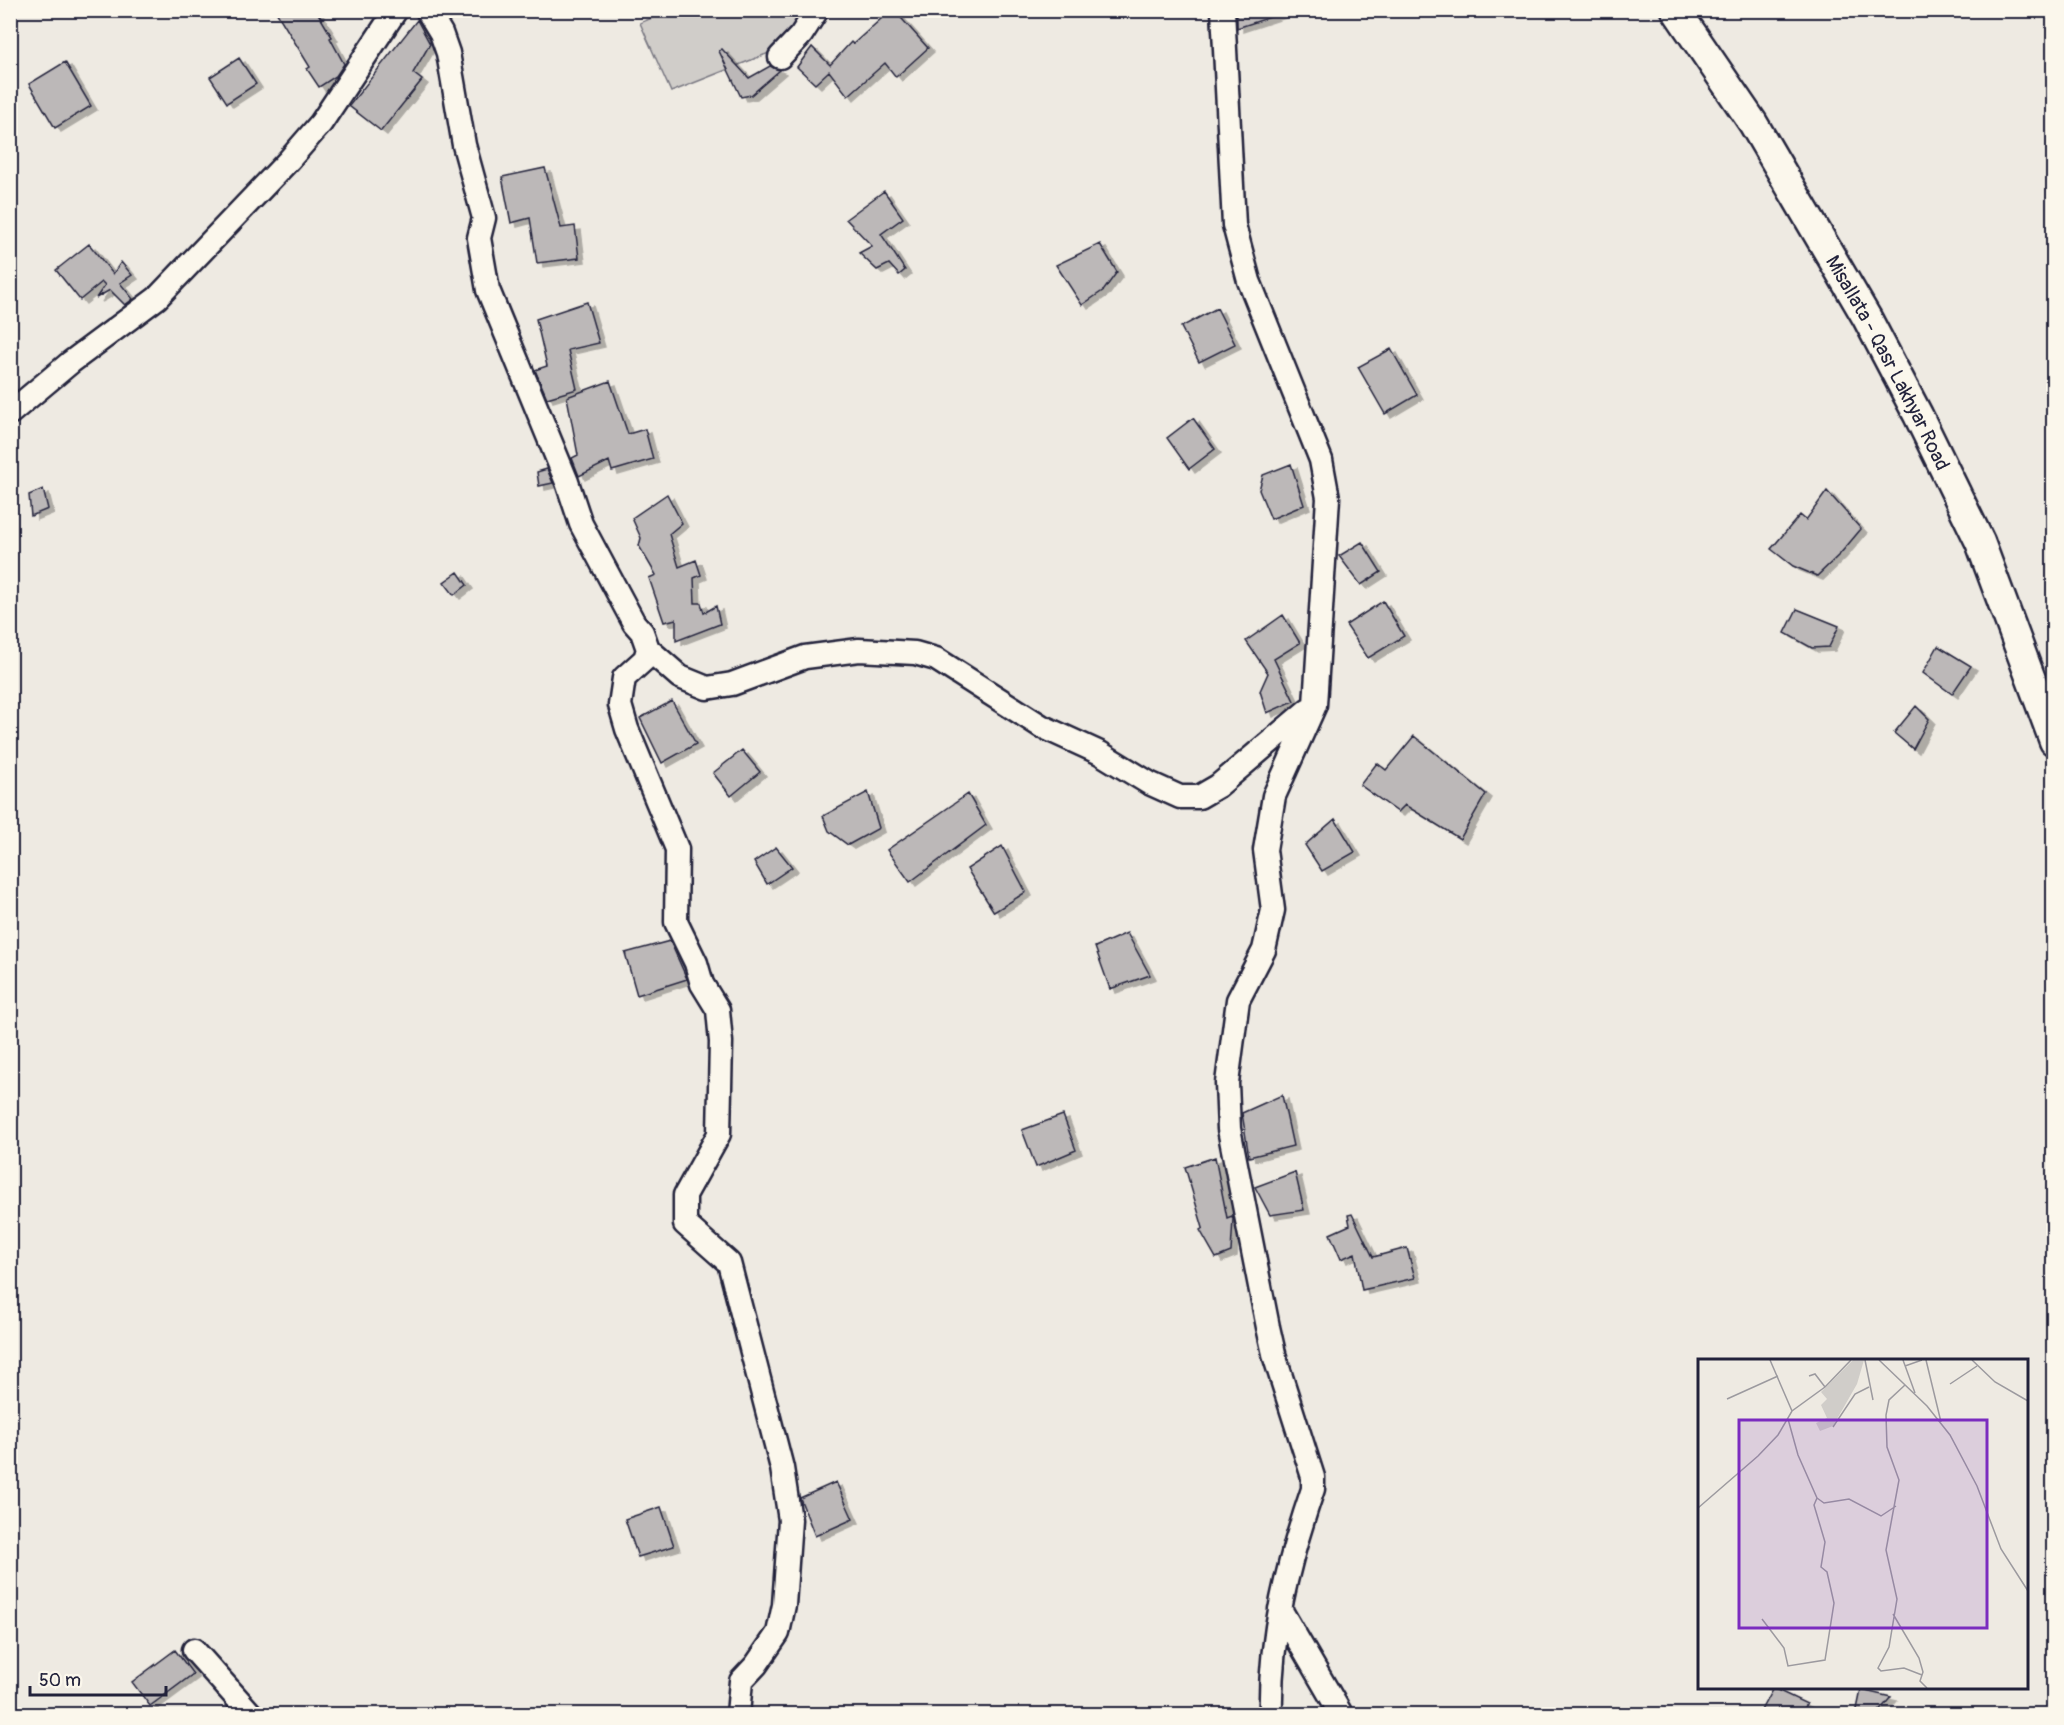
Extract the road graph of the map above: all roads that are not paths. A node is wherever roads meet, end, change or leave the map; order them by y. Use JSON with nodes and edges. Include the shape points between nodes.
{"nodes":[{"id":1,"x":396,"y":10,"type":"edge"},
{"id":2,"x":426,"y":10,"type":"edge"},
{"id":3,"x":817,"y":10,"type":"edge"},
{"id":4,"x":1223,"y":10,"type":"edge"},
{"id":5,"x":1677,"y":11,"type":"edge"},
{"id":6,"x":780,"y":57,"type":"dead end"},
{"id":7,"x":10,"y":413,"type":"edge"},
{"id":8,"x":648,"y":649,"type":"junction"},
{"id":9,"x":1315,"y":705,"type":"junction"},
{"id":10,"x":2054,"y":741,"type":"edge"},
{"id":11,"x":1280,"y":1609,"type":"junction"},
{"id":12,"x":194,"y":1650,"type":"dead end"},
{"id":13,"x":251,"y":1714,"type":"edge"},
{"id":14,"x":738,"y":1714,"type":"edge"},
{"id":15,"x":1271,"y":1714,"type":"edge"},
{"id":16,"x":1341,"y":1714,"type":"edge"}],
"edges":[{"from":1,"to":7,"type":"street","via":[[321,123],[157,298]]},
{"from":2,"to":8,"type":"street","via":[[448,52],[464,145],[484,218],[479,238],[488,290],[581,524]]},
{"from":3,"to":6,"type":"street"},
{"from":4,"to":9,"type":"street","via":[[1234,225],[1248,281],[1321,460],[1328,498]]},
{"from":5,"to":10,"type":"main road","name":"Misallata - Qasr Lakhyar Road","via":[[1753,123],[1867,318],[1918,415],[1980,542]]},
{"from":8,"to":9,"type":"street","via":[[685,681],[707,687],[732,684],[805,657],[859,650],[915,653],[936,659],[1041,726],[1180,797],[1199,797],[1218,786]]},
{"from":8,"to":14,"type":"street","via":[[645,659],[624,678],[620,705],[677,849],[676,922],[702,984],[718,1010],[721,1042],[718,1134],[685,1195],[685,1224],[710,1243],[732,1270],[782,1468],[790,1520],[784,1605],[777,1633],[741,1681]]},
{"from":9,"to":11,"type":"street","via":[[1274,796],[1265,850],[1273,910],[1264,951],[1238,1000],[1227,1083],[1229,1129],[1270,1338],[1313,1477]]},
{"from":11,"to":15,"type":"street","via":[[1270,1683]]},
{"from":11,"to":16,"type":"street"},
{"from":12,"to":13,"type":"street"}]}
